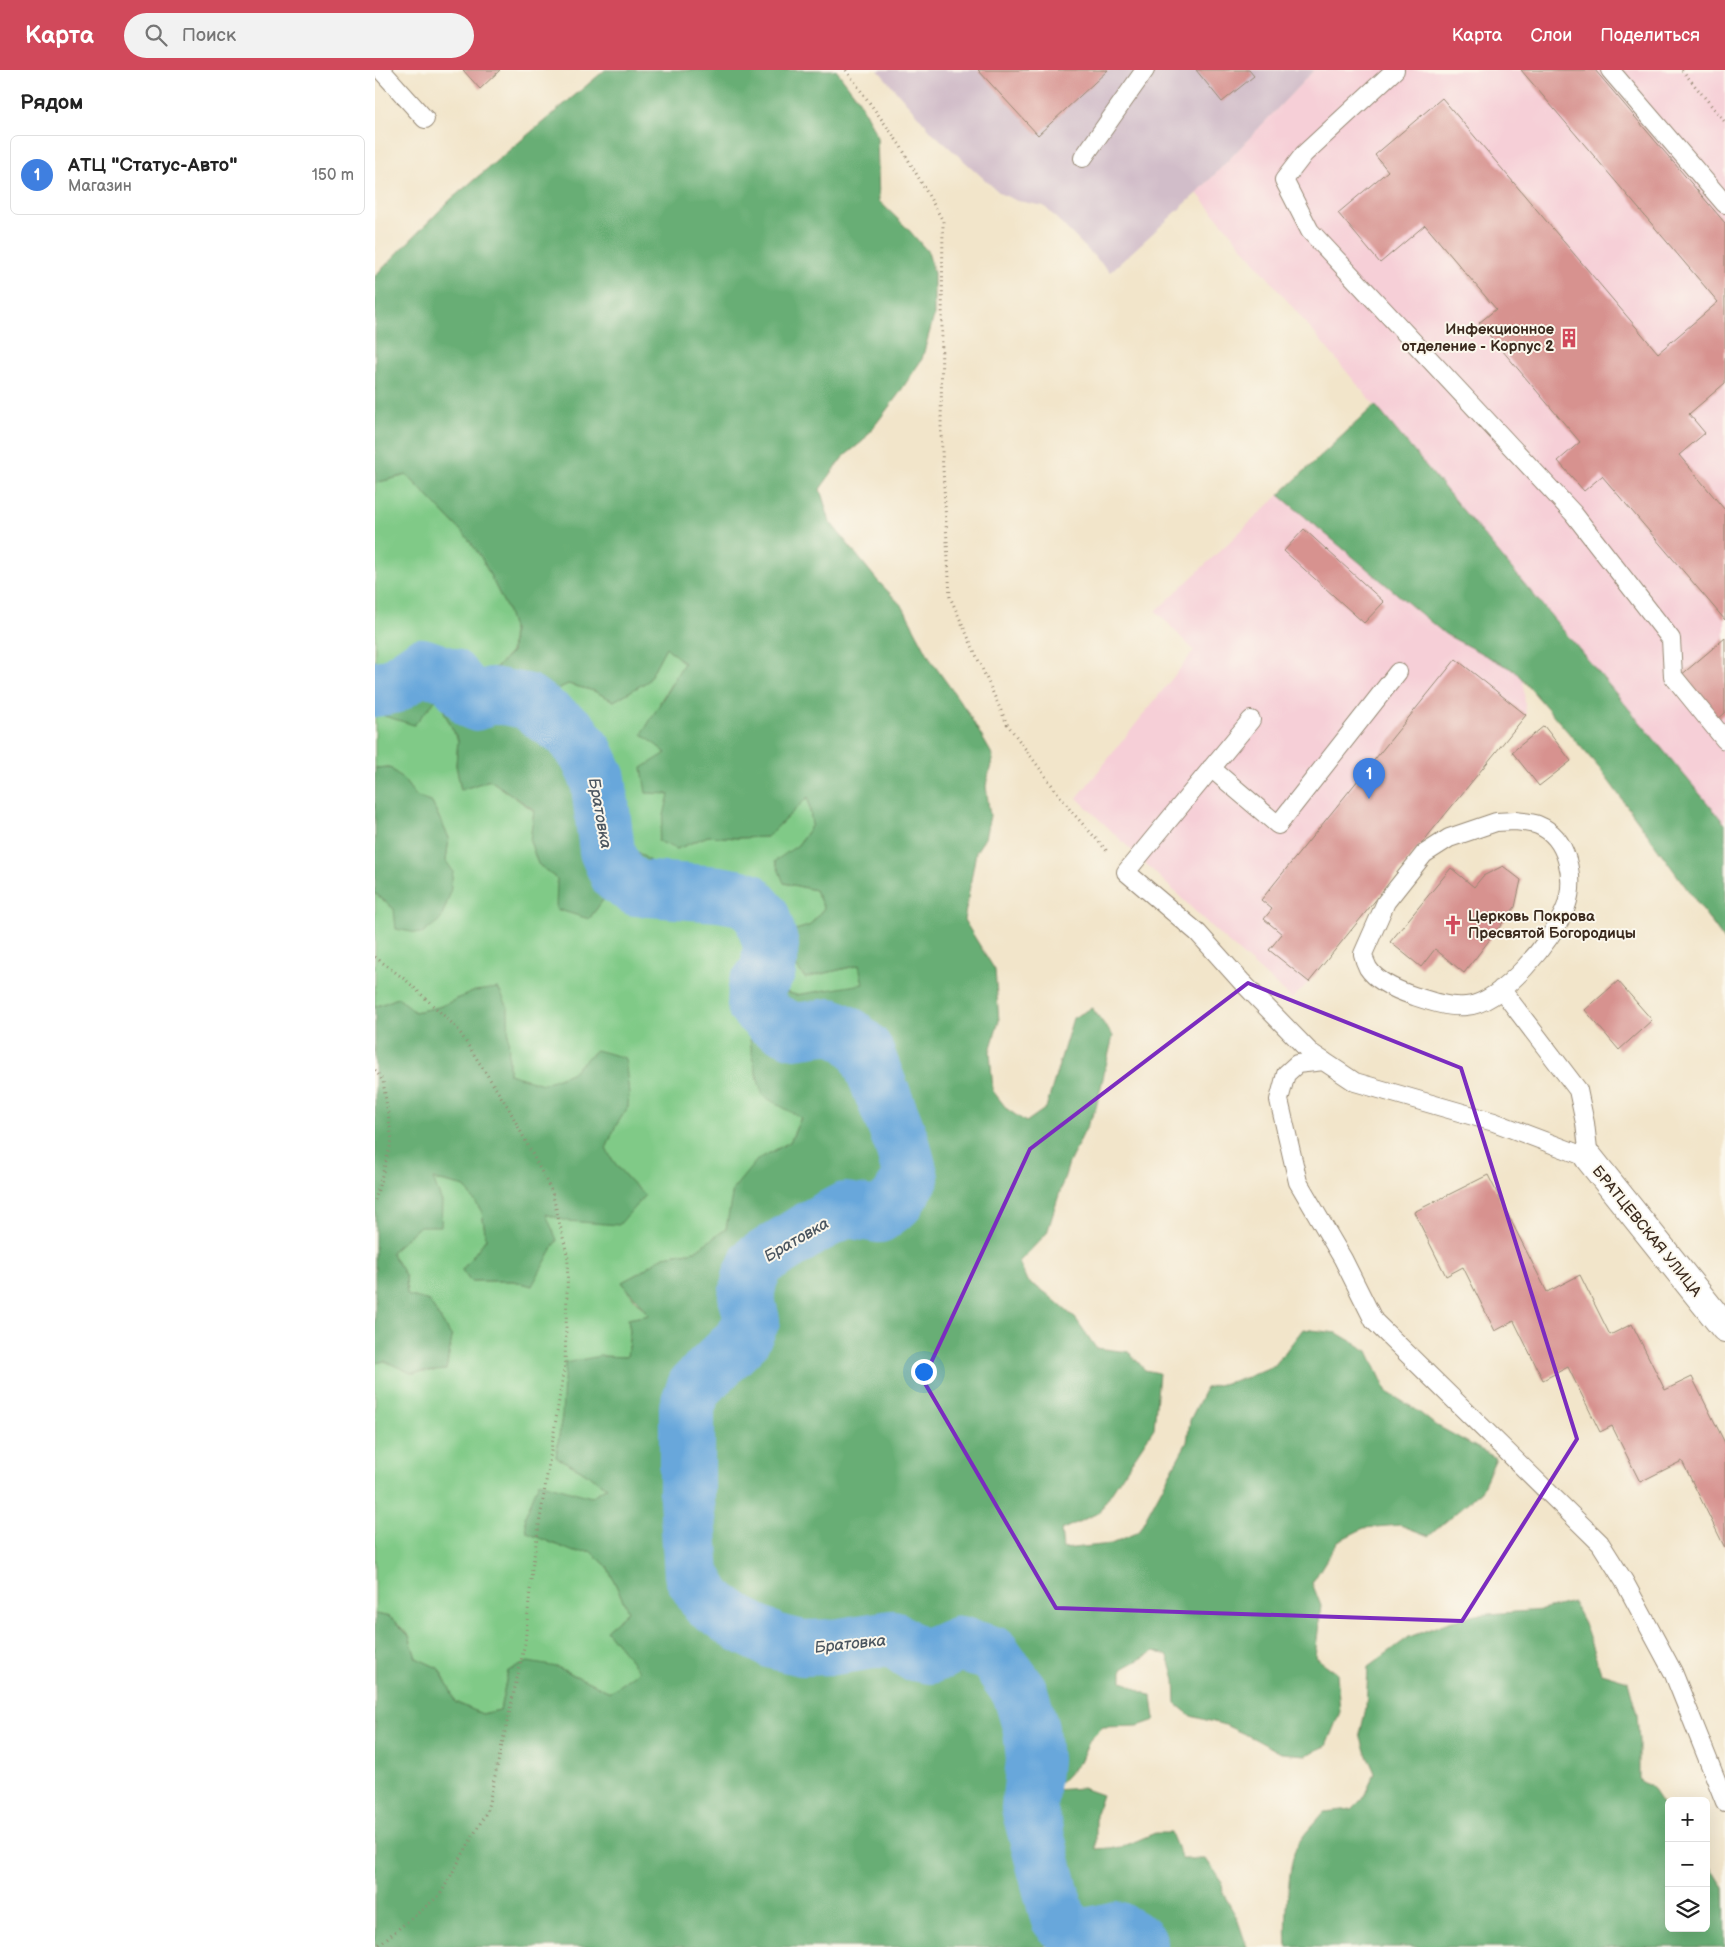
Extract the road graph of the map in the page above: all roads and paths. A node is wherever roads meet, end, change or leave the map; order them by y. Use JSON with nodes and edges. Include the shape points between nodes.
{"nodes":[{"id":1,"x":381,"y":70,"type":"edge"},
{"id":2,"x":846,"y":70,"type":"edge"},
{"id":3,"x":1145,"y":70,"type":"edge"},
{"id":4,"x":1395,"y":70,"type":"edge"},
{"id":5,"x":1611,"y":70,"type":"edge"},
{"id":6,"x":1682,"y":70,"type":"edge"},
{"id":7,"x":425,"y":119,"type":"dead end"},
{"id":8,"x":1725,"y":122,"type":"edge"},
{"id":9,"x":1083,"y":158,"type":"dead end"},
{"id":10,"x":1725,"y":204,"type":"edge"},
{"id":11,"x":1398,"y":672,"type":"dead end"},
{"id":12,"x":1251,"y":720,"type":"dead end"},
{"id":13,"x":1725,"y":740,"type":"edge"},
{"id":14,"x":1211,"y":768,"type":"junction"},
{"id":15,"x":1126,"y":872,"type":"junction"},
{"id":16,"x":375,"y":957,"type":"edge"},
{"id":17,"x":1501,"y":989,"type":"junction"},
{"id":18,"x":1324,"y":1061,"type":"junction"},
{"id":19,"x":375,"y":1070,"type":"edge"},
{"id":20,"x":1589,"y":1158,"type":"junction"},
{"id":21,"x":375,"y":1200,"type":"edge"},
{"id":22,"x":1725,"y":1328,"type":"edge"},
{"id":23,"x":1725,"y":1802,"type":"edge"},
{"id":24,"x":376,"y":1947,"type":"edge"}],
"edges":[{"from":1,"to":7,"type":"lane"},
{"from":2,"to":15,"type":"path","via":[[900,145],[943,221],[941,432],[950,597],[1007,724],[1071,811]]},
{"from":3,"to":9,"type":"lane"},
{"from":4,"to":13,"type":"lane","via":[[1304,154],[1284,180],[1309,231],[1573,513],[1671,639],[1673,676]]},
{"from":5,"to":10,"type":"lane"},
{"from":6,"to":8,"type":"path"},
{"from":11,"to":14,"type":"lane","via":[[1278,825]]},
{"from":12,"to":14,"type":"lane"},
{"from":14,"to":15,"type":"lane"},
{"from":15,"to":18,"type":"lane","via":[[1198,933],[1310,1052]]},
{"from":16,"to":24,"type":"path","via":[[407,981],[457,1028],[509,1109],[552,1192],[568,1258],[565,1363],[532,1569],[525,1643],[487,1811],[441,1895]]},
{"from":17,"to":17,"type":"lane","via":[[1524,970],[1545,942],[1565,908],[1571,879],[1565,854],[1556,837],[1538,825],[1515,821],[1496,822],[1449,838],[1424,854],[1386,902],[1363,954],[1369,970],[1385,983],[1435,1003],[1466,1006],[1489,999]]},
{"from":17,"to":20,"type":"lane","via":[[1577,1090]]},
{"from":18,"to":20,"type":"lane","via":[[1355,1082],[1494,1122]]},
{"from":18,"to":23,"type":"lane","via":[[1297,1064],[1286,1074],[1279,1100],[1298,1182],[1343,1258],[1374,1321],[1600,1543],[1673,1672]]},
{"from":19,"to":21,"type":"path","via":[[383,1081],[392,1140]]},
{"from":20,"to":22,"type":"street","name":"БРАТЦЕВСКАЯ УЛИЦА"}]}
